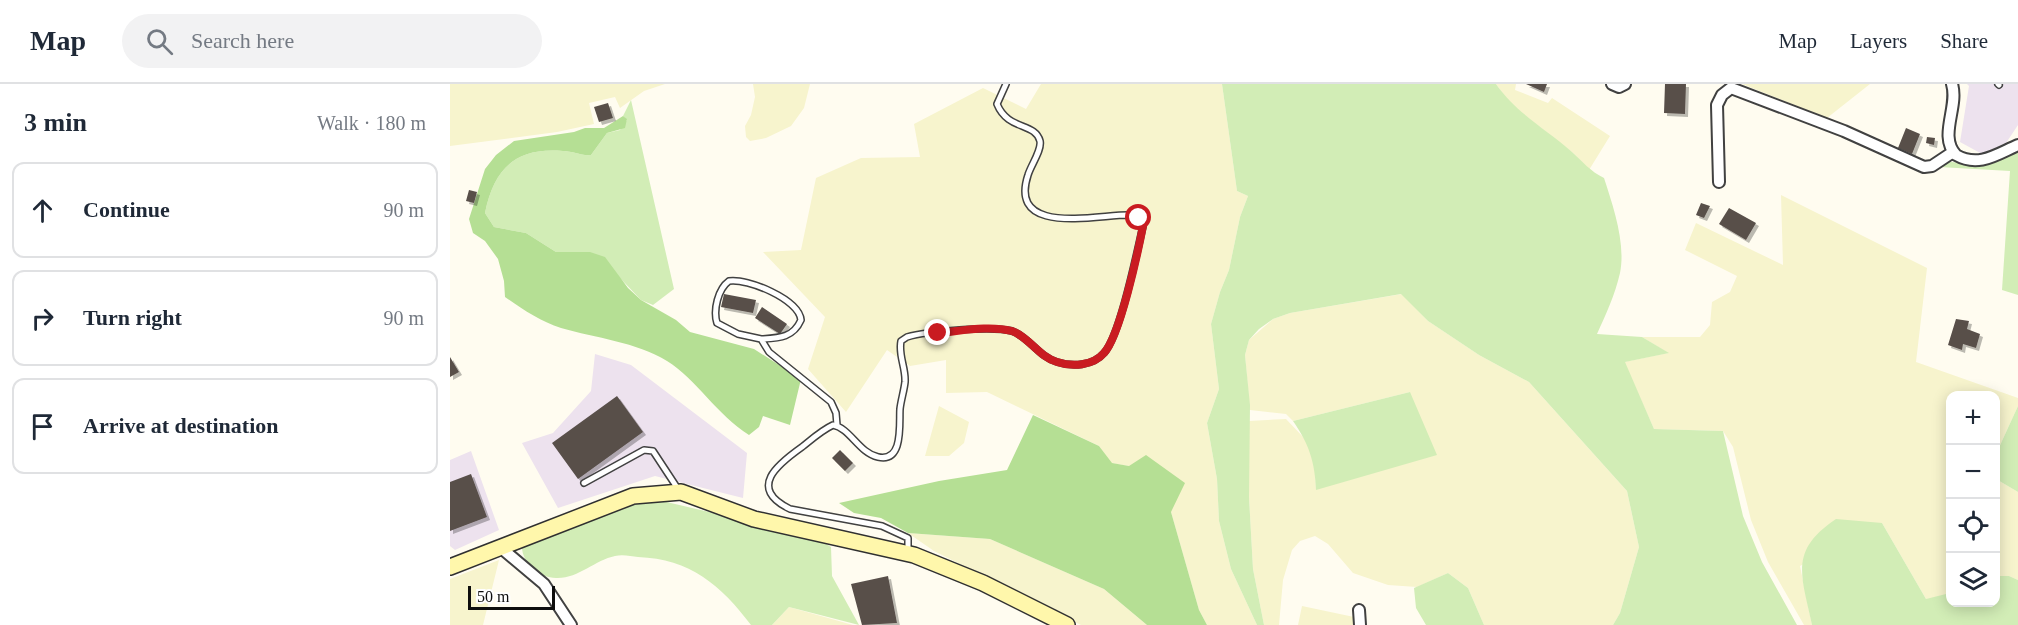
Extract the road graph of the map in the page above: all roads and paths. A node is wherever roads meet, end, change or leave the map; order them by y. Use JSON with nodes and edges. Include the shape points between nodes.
{"nodes":[{"id":1,"x":1006,"y":84,"type":"edge"},
{"id":2,"x":1612,"y":84,"type":"edge"},
{"id":3,"x":1625,"y":84,"type":"edge"},
{"id":4,"x":1953,"y":84,"type":"edge"},
{"id":5,"x":1732,"y":86,"type":"edge"},
{"id":6,"x":2018,"y":145,"type":"edge"},
{"id":7,"x":1953,"y":152,"type":"junction"},
{"id":8,"x":1719,"y":182,"type":"dead end"},
{"id":9,"x":761,"y":339,"type":"junction"},
{"id":10,"x":837,"y":425,"type":"junction"},
{"id":11,"x":584,"y":483,"type":"dead end"},
{"id":12,"x":681,"y":492,"type":"junction"},
{"id":13,"x":500,"y":547,"type":"junction"},
{"id":14,"x":908,"y":553,"type":"junction"},
{"id":15,"x":450,"y":567,"type":"edge"},
{"id":16,"x":1359,"y":610,"type":"dead end"},
{"id":17,"x":571,"y":625,"type":"edge"},
{"id":18,"x":1067,"y":625,"type":"edge"},
{"id":19,"x":1360,"y":625,"type":"edge"}],
"edges":[{"from":1,"to":10,"type":"lane","via":[[997,104],[1001,114],[1011,123],[1033,130],[1040,138],[1041,146],[1027,177],[1025,192],[1036,214],[1048,218],[1128,215],[1143,221],[1114,334],[1104,354],[1074,366],[1041,355],[1014,332],[993,329],[907,337],[899,348],[905,381],[900,432],[892,453],[881,458],[873,455]]},
{"from":2,"to":3,"type":"street"},
{"from":4,"to":7,"type":"street","via":[[1956,95],[1948,138]]},
{"from":5,"to":7,"type":"street","via":[[1924,167]]},
{"from":5,"to":8,"type":"street","via":[[1717,105]]},
{"from":6,"to":7,"type":"street","via":[[1985,160],[1963,159]]},
{"from":9,"to":9,"type":"lane","via":[[794,332],[801,320],[799,312],[778,296],[742,281],[729,281],[716,307],[717,322],[738,334]]},
{"from":9,"to":10,"type":"lane","via":[[769,352],[831,402]]},
{"from":10,"to":14,"type":"lane","via":[[827,428],[774,467],[770,480],[775,499],[790,509],[893,529],[908,538]]},
{"from":11,"to":12,"type":"lane","via":[[644,450],[653,451]]},
{"from":12,"to":13,"type":"street","via":[[633,496]]},
{"from":12,"to":14,"type":"street","via":[[753,519]]},
{"from":13,"to":15,"type":"street"},
{"from":13,"to":17,"type":"street","via":[[544,584]]},
{"from":14,"to":18,"type":"street","via":[[974,578]]},
{"from":16,"to":19,"type":"street"}]}
